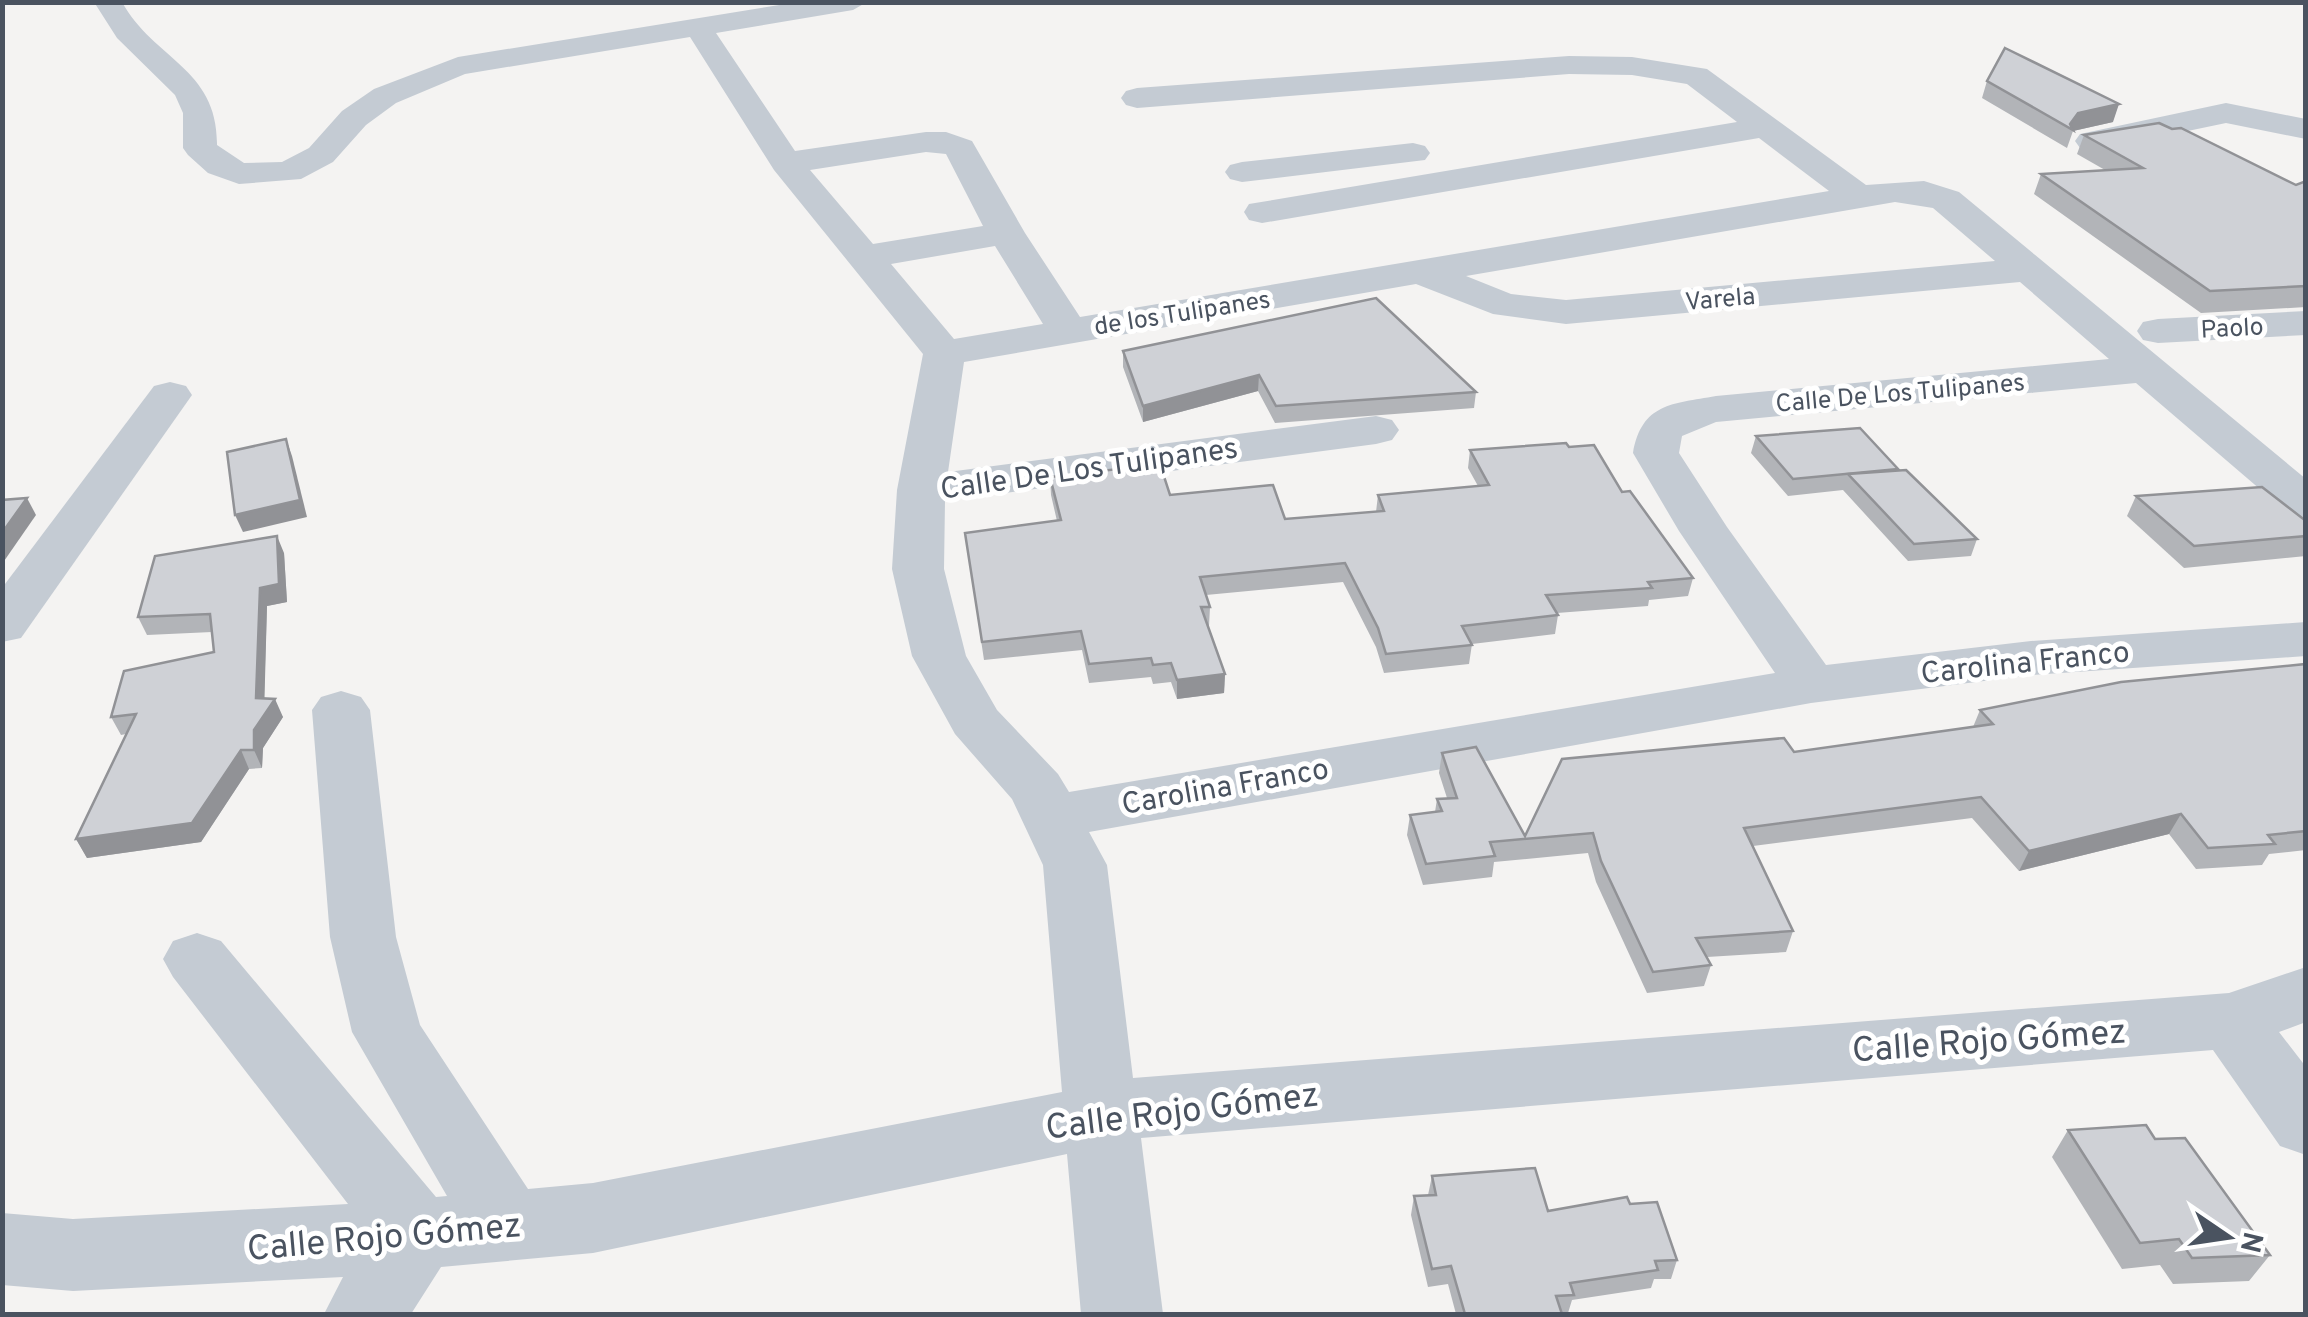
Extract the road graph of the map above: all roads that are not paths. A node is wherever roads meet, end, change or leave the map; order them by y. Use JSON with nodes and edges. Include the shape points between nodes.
{"nodes":[{"id":1,"x":108,"y":2,"type":"edge"},
{"id":2,"x":854,"y":2,"type":"edge"},
{"id":3,"x":697,"y":26,"type":"junction"},
{"id":4,"x":1137,"y":98,"type":"dead end"},
{"id":5,"x":1762,"y":128,"type":"junction"},
{"id":6,"x":2306,"y":130,"type":"edge"},
{"id":7,"x":2084,"y":142,"type":"edge"},
{"id":8,"x":1607,"y":154,"type":"junction"},
{"id":9,"x":1362,"y":157,"type":"junction"},
{"id":10,"x":786,"y":163,"type":"junction"},
{"id":11,"x":1242,"y":172,"type":"dead end"},
{"id":12,"x":1391,"y":190,"type":"junction"},
{"id":13,"x":1859,"y":197,"type":"junction"},
{"id":14,"x":1262,"y":212,"type":"dead end"},
{"id":15,"x":1006,"y":233,"type":"junction"},
{"id":16,"x":863,"y":257,"type":"junction"},
{"id":17,"x":2025,"y":270,"type":"junction"},
{"id":18,"x":1421,"y":274,"type":"junction"},
{"id":19,"x":2306,"y":323,"type":"edge"},
{"id":20,"x":1068,"y":331,"type":"junction"},
{"id":21,"x":2150,"y":350,"type":"junction"},
{"id":22,"x":944,"y":354,"type":"junction"},
{"id":23,"x":170,"y":396,"type":"dead end"},
{"id":24,"x":1376,"y":430,"type":"dead end"},
{"id":25,"x":921,"y":490,"type":"junction"},
{"id":26,"x":2306,"y":504,"type":"edge"},
{"id":27,"x":2,"y":626,"type":"edge"},
{"id":28,"x":2306,"y":639,"type":"edge"},
{"id":29,"x":1811,"y":685,"type":"junction"},
{"id":30,"x":341,"y":710,"type":"dead end"},
{"id":31,"x":1051,"y":817,"type":"junction"},
{"id":32,"x":197,"y":960,"type":"dead end"},
{"id":33,"x":2306,"y":994,"type":"edge"},
{"id":34,"x":2231,"y":1021,"type":"junction"},
{"id":35,"x":1100,"y":1113,"type":"junction"},
{"id":36,"x":2306,"y":1124,"type":"edge"},
{"id":37,"x":508,"y":1226,"type":"junction"},
{"id":38,"x":418,"y":1234,"type":"junction"},
{"id":39,"x":2,"y":1249,"type":"edge"},
{"id":40,"x":365,"y":1314,"type":"edge"},
{"id":41,"x":1122,"y":1314,"type":"edge"}],
"edges":[{"from":1,"to":3,"type":"street","via":[[150,56],[173,71],[199,110],[200,148],[239,174],[289,172],[309,164],[385,96],[458,66]]},
{"from":2,"to":3,"type":"street"},
{"from":3,"to":10,"type":"street"},
{"from":4,"to":5,"type":"street","via":[[1568,65],[1632,66],[1696,76]]},
{"from":5,"to":8,"type":"street"},
{"from":5,"to":13,"type":"street"},
{"from":6,"to":7,"type":"street","via":[[2226,114]]},
{"from":8,"to":9,"type":"street","via":[[1468,148]]},
{"from":8,"to":12,"type":"street"},
{"from":9,"to":11,"type":"street"},
{"from":9,"to":12,"type":"street"},
{"from":10,"to":15,"type":"street","via":[[946,142],[960,148]]},
{"from":10,"to":16,"type":"street"},
{"from":12,"to":14,"type":"street"},
{"from":13,"to":17,"type":"street","via":[[1908,190],[1936,195]]},
{"from":13,"to":18,"type":"street"},
{"from":15,"to":16,"type":"street"},
{"from":15,"to":20,"type":"street"},
{"from":16,"to":22,"type":"street"},
{"from":17,"to":18,"type":"street","name":"Varela","via":[[1566,312],[1490,301]]},
{"from":17,"to":21,"type":"street"},
{"from":18,"to":20,"type":"street","name":"de los Tulipanes"},
{"from":19,"to":21,"type":"street","name":"Paolo"},
{"from":20,"to":22,"type":"street","name":"de los Tulipanes"},
{"from":21,"to":26,"type":"street"},
{"from":21,"to":29,"type":"street","name":"Calle De Los Tulipanes","via":[[1716,410],[1660,429],[1656,453]]},
{"from":22,"to":25,"type":"street"},
{"from":23,"to":27,"type":"street"},
{"from":24,"to":25,"type":"street","name":"Calle De Los Tulipanes"},
{"from":25,"to":31,"type":"street","via":[[918,570],[939,656],[975,721],[1037,789]]},
{"from":28,"to":29,"type":"street","name":"Carolina Franco","via":[[2031,658]]},
{"from":29,"to":31,"type":"street","name":"Carolina Franco"},
{"from":30,"to":37,"type":"street","via":[[364,937],[388,1032]]},
{"from":31,"to":35,"type":"street","via":[[1075,864]]},
{"from":32,"to":38,"type":"street"},
{"from":33,"to":34,"type":"street","name":"Calle Rojo Gómez"},
{"from":34,"to":35,"type":"street","name":"Calle Rojo Gómez"},
{"from":34,"to":36,"type":"street"},
{"from":35,"to":37,"type":"street","name":"Calle Rojo Gómez","via":[[593,1218]]},
{"from":35,"to":41,"type":"street"},
{"from":37,"to":38,"type":"street","name":"Calle Rojo Gómez"},
{"from":38,"to":39,"type":"street","name":"Calle Rojo Gómez","via":[[73,1255]]},
{"from":38,"to":40,"type":"street"}]}
